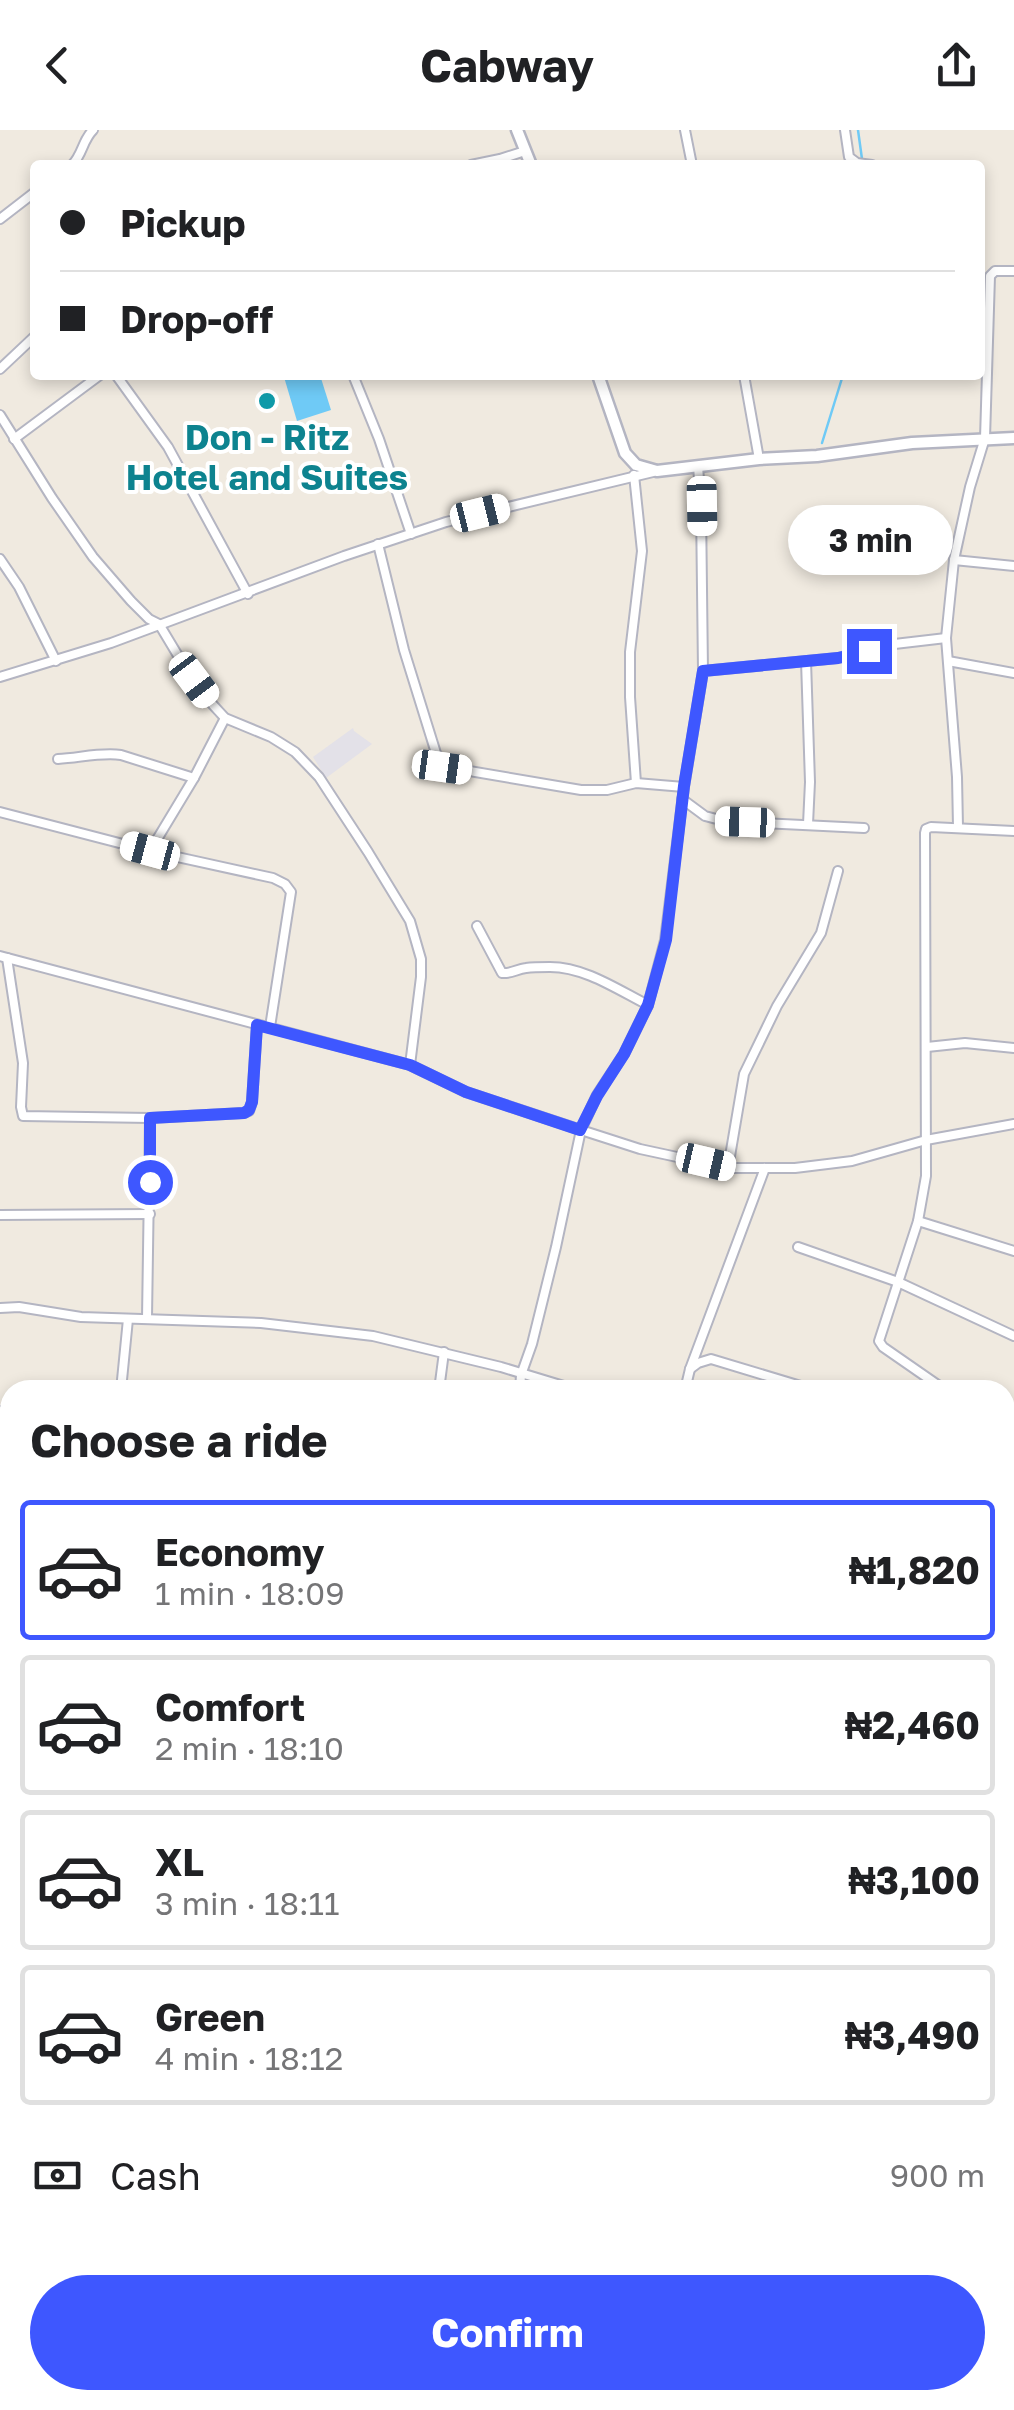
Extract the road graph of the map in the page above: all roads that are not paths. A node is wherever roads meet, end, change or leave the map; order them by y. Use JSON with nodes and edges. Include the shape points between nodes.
{"nodes":[{"id":1,"x":93,"y":130,"type":"edge"},
{"id":2,"x":517,"y":130,"type":"edge"},
{"id":3,"x":684,"y":130,"type":"edge"},
{"id":4,"x":845,"y":130,"type":"edge"},
{"id":5,"x":526,"y":151,"type":"junction"},
{"id":6,"x":76,"y":160,"type":"edge"},
{"id":7,"x":491,"y":160,"type":"edge"},
{"id":8,"x":529,"y":160,"type":"edge"},
{"id":9,"x":691,"y":160,"type":"edge"},
{"id":10,"x":856,"y":160,"type":"edge"},
{"id":11,"x":30,"y":196,"type":"edge"},
{"id":12,"x":0,"y":219,"type":"edge"},
{"id":13,"x":1014,"y":270,"type":"edge"},
{"id":14,"x":985,"y":272,"type":"edge"},
{"id":15,"x":990,"y":276,"type":"junction"},
{"id":16,"x":985,"y":293,"type":"edge"},
{"id":17,"x":30,"y":341,"type":"edge"},
{"id":18,"x":0,"y":369,"type":"edge"},
{"id":19,"x":93,"y":380,"type":"edge"},
{"id":20,"x":120,"y":380,"type":"edge"},
{"id":21,"x":354,"y":380,"type":"edge"},
{"id":22,"x":600,"y":380,"type":"edge"},
{"id":23,"x":745,"y":380,"type":"edge"},
{"id":24,"x":0,"y":415,"type":"edge"},
{"id":25,"x":986,"y":438,"type":"junction"},
{"id":26,"x":1014,"y":438,"type":"edge"},
{"id":27,"x":14,"y":439,"type":"junction"},
{"id":28,"x":620,"y":443,"type":"junction"},
{"id":29,"x":759,"y":459,"type":"junction"},
{"id":30,"x":623,"y":460,"type":"dead end"},
{"id":31,"x":698,"y":466,"type":"junction"},
{"id":32,"x":657,"y":471,"type":"junction"},
{"id":33,"x":634,"y":475,"type":"junction"},
{"id":34,"x":411,"y":534,"type":"junction"},
{"id":35,"x":378,"y":544,"type":"junction"},
{"id":36,"x":0,"y":559,"type":"edge"},
{"id":37,"x":954,"y":560,"type":"junction"},
{"id":38,"x":1014,"y":566,"type":"edge"},
{"id":39,"x":248,"y":594,"type":"junction"},
{"id":40,"x":159,"y":624,"type":"junction"},
{"id":41,"x":946,"y":638,"type":"junction"},
{"id":42,"x":56,"y":660,"type":"junction"},
{"id":43,"x":806,"y":661,"type":"junction"},
{"id":44,"x":948,"y":661,"type":"junction"},
{"id":45,"x":703,"y":671,"type":"junction"},
{"id":46,"x":1014,"y":673,"type":"edge"},
{"id":47,"x":0,"y":677,"type":"edge"},
{"id":48,"x":225,"y":718,"type":"junction"},
{"id":49,"x":58,"y":758,"type":"dead end"},
{"id":50,"x":194,"y":778,"type":"junction"},
{"id":51,"x":636,"y":784,"type":"junction"},
{"id":52,"x":684,"y":786,"type":"junction"},
{"id":53,"x":682,"y":799,"type":"junction"},
{"id":54,"x":0,"y":812,"type":"edge"},
{"id":55,"x":808,"y":824,"type":"junction"},
{"id":56,"x":958,"y":827,"type":"junction"},
{"id":57,"x":864,"y":828,"type":"dead end"},
{"id":58,"x":1014,"y":831,"type":"edge"},
{"id":59,"x":150,"y":851,"type":"junction"},
{"id":60,"x":838,"y":871,"type":"dead end"},
{"id":61,"x":478,"y":926,"type":"dead end"},
{"id":62,"x":4,"y":957,"type":"edge"},
{"id":63,"x":648,"y":1005,"type":"junction"},
{"id":64,"x":257,"y":1025,"type":"junction"},
{"id":65,"x":270,"y":1027,"type":"junction"},
{"id":66,"x":927,"y":1047,"type":"junction"},
{"id":67,"x":1014,"y":1048,"type":"edge"},
{"id":68,"x":410,"y":1065,"type":"junction"},
{"id":69,"x":150,"y":1118,"type":"junction"},
{"id":70,"x":1014,"y":1124,"type":"edge"},
{"id":71,"x":580,"y":1130,"type":"junction"},
{"id":72,"x":926,"y":1140,"type":"junction"},
{"id":73,"x":728,"y":1168,"type":"junction"},
{"id":74,"x":765,"y":1168,"type":"junction"},
{"id":75,"x":150,"y":1214,"type":"junction"},
{"id":76,"x":0,"y":1215,"type":"edge"},
{"id":77,"x":918,"y":1220,"type":"junction"},
{"id":78,"x":798,"y":1247,"type":"dead end"},
{"id":79,"x":1014,"y":1251,"type":"edge"},
{"id":80,"x":898,"y":1282,"type":"junction"},
{"id":81,"x":0,"y":1308,"type":"edge"},
{"id":82,"x":147,"y":1318,"type":"junction"},
{"id":83,"x":128,"y":1319,"type":"junction"},
{"id":84,"x":1014,"y":1336,"type":"edge"},
{"id":85,"x":444,"y":1352,"type":"junction"},
{"id":86,"x":690,"y":1369,"type":"junction"},
{"id":87,"x":522,"y":1374,"type":"junction"},
{"id":88,"x":122,"y":1380,"type":"edge"},
{"id":89,"x":440,"y":1380,"type":"edge"},
{"id":90,"x":521,"y":1380,"type":"edge"},
{"id":91,"x":542,"y":1380,"type":"edge"},
{"id":92,"x":687,"y":1380,"type":"edge"},
{"id":93,"x":781,"y":1380,"type":"edge"},
{"id":94,"x":931,"y":1380,"type":"edge"}],
"edges":[{"from":1,"to":6,"type":"street"},
{"from":2,"to":5,"type":"street"},
{"from":3,"to":9,"type":"street"},
{"from":4,"to":10,"type":"street","via":[[849,157]]},
{"from":5,"to":7,"type":"street"},
{"from":5,"to":8,"type":"street"},
{"from":11,"to":12,"type":"street"},
{"from":13,"to":15,"type":"street"},
{"from":14,"to":15,"type":"street"},
{"from":15,"to":16,"type":"street"},
{"from":16,"to":25,"type":"street"},
{"from":17,"to":18,"type":"street"},
{"from":19,"to":27,"type":"street"},
{"from":20,"to":39,"type":"street","via":[[168,447]]},
{"from":21,"to":34,"type":"street"},
{"from":22,"to":28,"type":"street"},
{"from":23,"to":29,"type":"street"},
{"from":24,"to":27,"type":"street"},
{"from":25,"to":26,"type":"street"},
{"from":25,"to":29,"type":"street"},
{"from":25,"to":37,"type":"street"},
{"from":27,"to":40,"type":"street","via":[[92,557]]},
{"from":28,"to":30,"type":"street"},
{"from":28,"to":32,"type":"street","via":[[636,465]]},
{"from":29,"to":31,"type":"street"},
{"from":31,"to":32,"type":"street"},
{"from":31,"to":45,"type":"street"},
{"from":32,"to":33,"type":"street"},
{"from":33,"to":34,"type":"street"},
{"from":33,"to":51,"type":"street","via":[[642,551],[630,652]]},
{"from":34,"to":35,"type":"street"},
{"from":35,"to":39,"type":"street"},
{"from":35,"to":51,"type":"street","via":[[440,766],[581,790]]},
{"from":36,"to":42,"type":"street"},
{"from":37,"to":38,"type":"street"},
{"from":37,"to":41,"type":"street"},
{"from":39,"to":40,"type":"street"},
{"from":40,"to":42,"type":"street"},
{"from":40,"to":48,"type":"street"},
{"from":41,"to":43,"type":"street"},
{"from":41,"to":44,"type":"street"},
{"from":42,"to":47,"type":"street"},
{"from":43,"to":45,"type":"street"},
{"from":43,"to":55,"type":"street"},
{"from":44,"to":46,"type":"street"},
{"from":44,"to":56,"type":"street"},
{"from":45,"to":52,"type":"street"},
{"from":48,"to":50,"type":"street"},
{"from":48,"to":68,"type":"street","via":[[294,752],[319,777],[410,921],[421,960]]},
{"from":49,"to":50,"type":"street","via":[[122,754]]},
{"from":50,"to":59,"type":"street"},
{"from":51,"to":52,"type":"street"},
{"from":52,"to":53,"type":"street"},
{"from":53,"to":55,"type":"street","via":[[724,821]]},
{"from":53,"to":63,"type":"street","via":[[666,940]]},
{"from":54,"to":59,"type":"street"},
{"from":55,"to":57,"type":"street"},
{"from":56,"to":58,"type":"street"},
{"from":56,"to":66,"type":"street","via":[[925,830]]},
{"from":59,"to":65,"type":"street","via":[[273,878],[292,892]]},
{"from":60,"to":73,"type":"street","via":[[821,932],[744,1074]]},
{"from":61,"to":63,"type":"street","via":[[502,973],[570,969]]},
{"from":62,"to":64,"type":"street"},
{"from":62,"to":69,"type":"street","via":[[24,1063],[23,1116]]},
{"from":63,"to":71,"type":"street"},
{"from":64,"to":65,"type":"street"},
{"from":64,"to":69,"type":"street","via":[[249,1110]]},
{"from":65,"to":68,"type":"street"},
{"from":66,"to":67,"type":"street"},
{"from":66,"to":72,"type":"street"},
{"from":68,"to":71,"type":"street","via":[[466,1092]]},
{"from":69,"to":75,"type":"street"},
{"from":70,"to":72,"type":"street"},
{"from":71,"to":73,"type":"street"},
{"from":71,"to":87,"type":"street"},
{"from":72,"to":74,"type":"street","via":[[852,1161]]},
{"from":72,"to":77,"type":"street"},
{"from":73,"to":74,"type":"street"},
{"from":74,"to":86,"type":"street"},
{"from":75,"to":76,"type":"street"},
{"from":75,"to":82,"type":"street"},
{"from":77,"to":79,"type":"street"},
{"from":77,"to":80,"type":"street"},
{"from":78,"to":80,"type":"street"},
{"from":80,"to":84,"type":"street"},
{"from":80,"to":94,"type":"street","via":[[879,1344]]},
{"from":81,"to":83,"type":"street"},
{"from":82,"to":83,"type":"street"},
{"from":82,"to":85,"type":"street","via":[[261,1323]]},
{"from":83,"to":88,"type":"street"},
{"from":85,"to":87,"type":"street"},
{"from":85,"to":89,"type":"street"},
{"from":86,"to":92,"type":"street"},
{"from":86,"to":93,"type":"street","via":[[711,1359]]},
{"from":87,"to":90,"type":"street"},
{"from":87,"to":91,"type":"street"}]}
